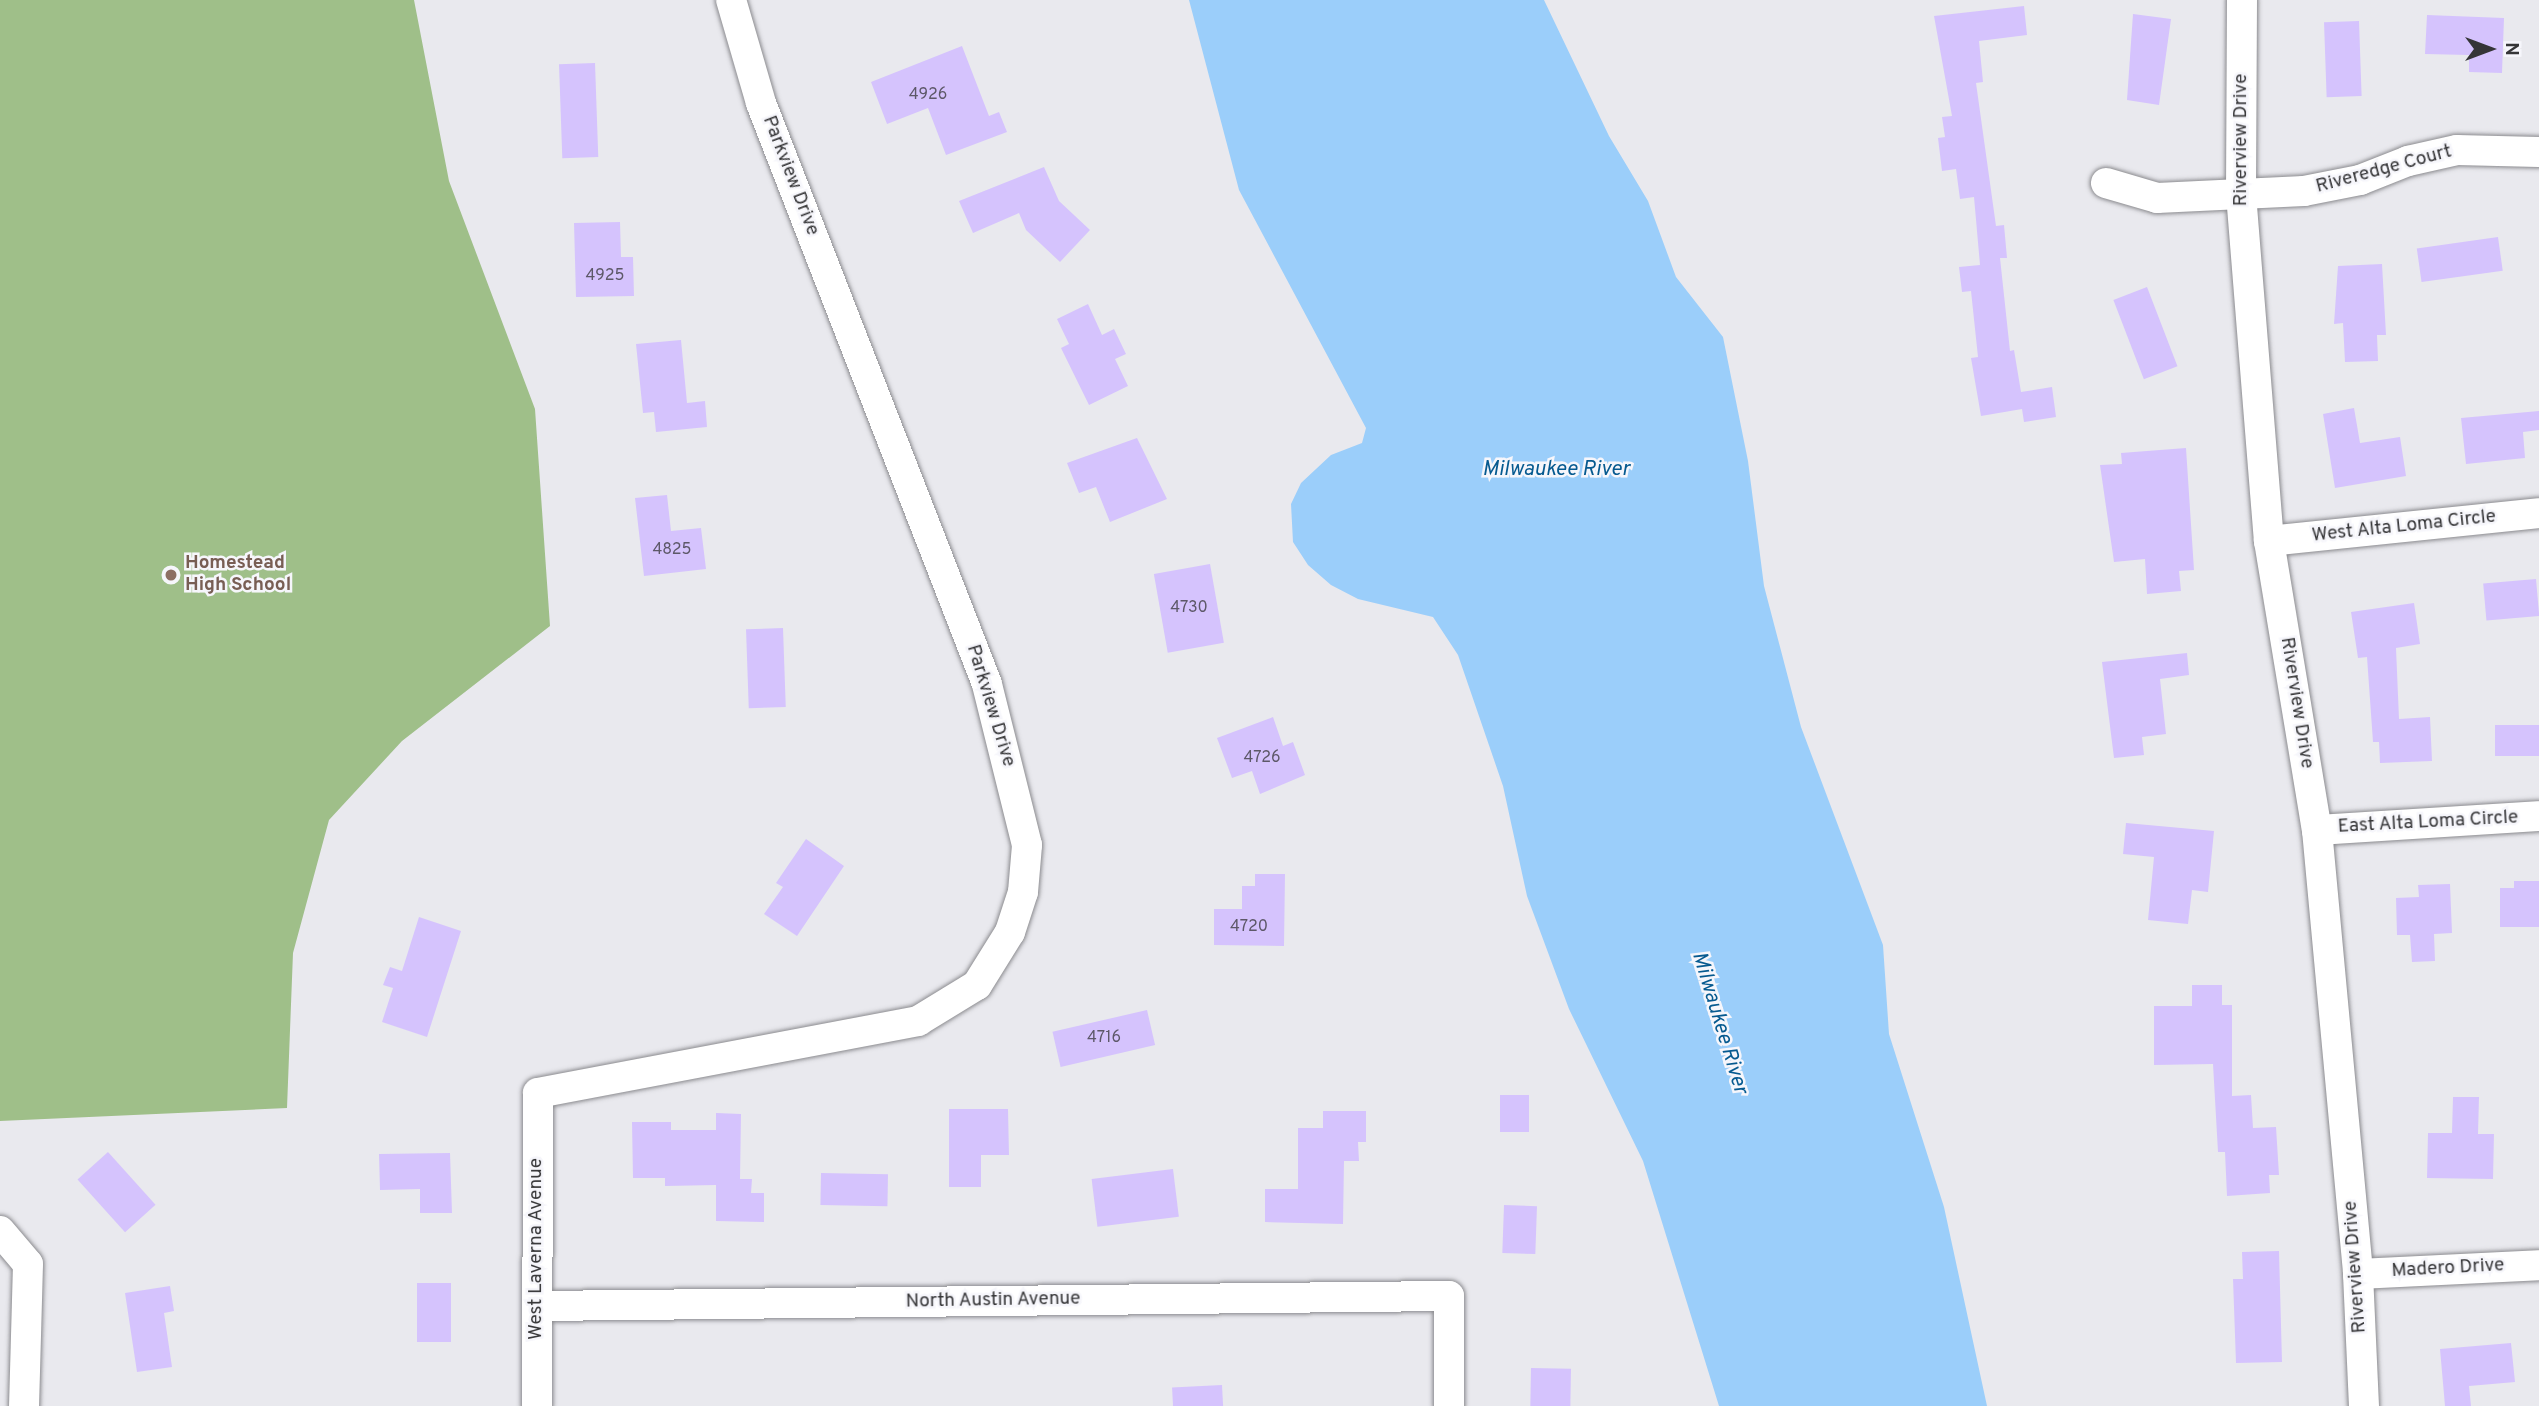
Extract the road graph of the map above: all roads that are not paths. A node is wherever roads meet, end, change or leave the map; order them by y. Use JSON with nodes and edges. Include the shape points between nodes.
{"nodes":[{"id":1,"x":731,"y":0,"type":"edge"},
{"id":2,"x":2242,"y":0,"type":"edge"},
{"id":3,"x":2539,"y":152,"type":"edge"},
{"id":4,"x":2106,"y":183,"type":"dead end"},
{"id":5,"x":2241,"y":194,"type":"junction"},
{"id":6,"x":2539,"y":513,"type":"edge"},
{"id":7,"x":2269,"y":541,"type":"junction"},
{"id":8,"x":2539,"y":816,"type":"edge"},
{"id":9,"x":2317,"y":830,"type":"junction"},
{"id":10,"x":538,"y":1093,"type":"joint"},
{"id":11,"x":0,"y":1231,"type":"edge"},
{"id":12,"x":2539,"y":1265,"type":"edge"},
{"id":13,"x":2358,"y":1274,"type":"junction"},
{"id":14,"x":538,"y":1306,"type":"junction"},
{"id":15,"x":24,"y":1406,"type":"edge"},
{"id":16,"x":537,"y":1406,"type":"edge"},
{"id":17,"x":1449,"y":1406,"type":"edge"},
{"id":18,"x":2364,"y":1406,"type":"edge"}],
"edges":[{"from":1,"to":10,"type":"street","name":"Parkview Drive","via":[[761,103],[987,684],[1027,845],[1023,892],[1010,932],[977,985],[918,1021]]},
{"from":2,"to":5,"type":"street","name":"Riverview Drive"},
{"from":3,"to":5,"type":"street","name":"Riveredge Court","via":[[2457,150],[2408,161],[2360,180]]},
{"from":4,"to":5,"type":"street","name":"Riveredge Court","via":[[2157,198]]},
{"from":5,"to":7,"type":"street","name":"Riverview Drive"},
{"from":6,"to":7,"type":"street","name":"West Alta Loma Circle"},
{"from":7,"to":9,"type":"street","name":"Riverview Drive"},
{"from":8,"to":9,"type":"street","name":"East Alta Loma Circle"},
{"from":9,"to":13,"type":"street","name":"Riverview Drive"},
{"from":10,"to":14,"type":"street","name":"West Laverna Avenue"},
{"from":11,"to":15,"type":"street","via":[[28,1264]]},
{"from":12,"to":13,"type":"street","name":"Madero Drive"},
{"from":13,"to":18,"type":"street","name":"Riverview Drive"},
{"from":14,"to":16,"type":"street","name":"West Laverna Avenue"},
{"from":14,"to":17,"type":"street","name":"North Austin Avenue","via":[[1449,1296]]}]}
